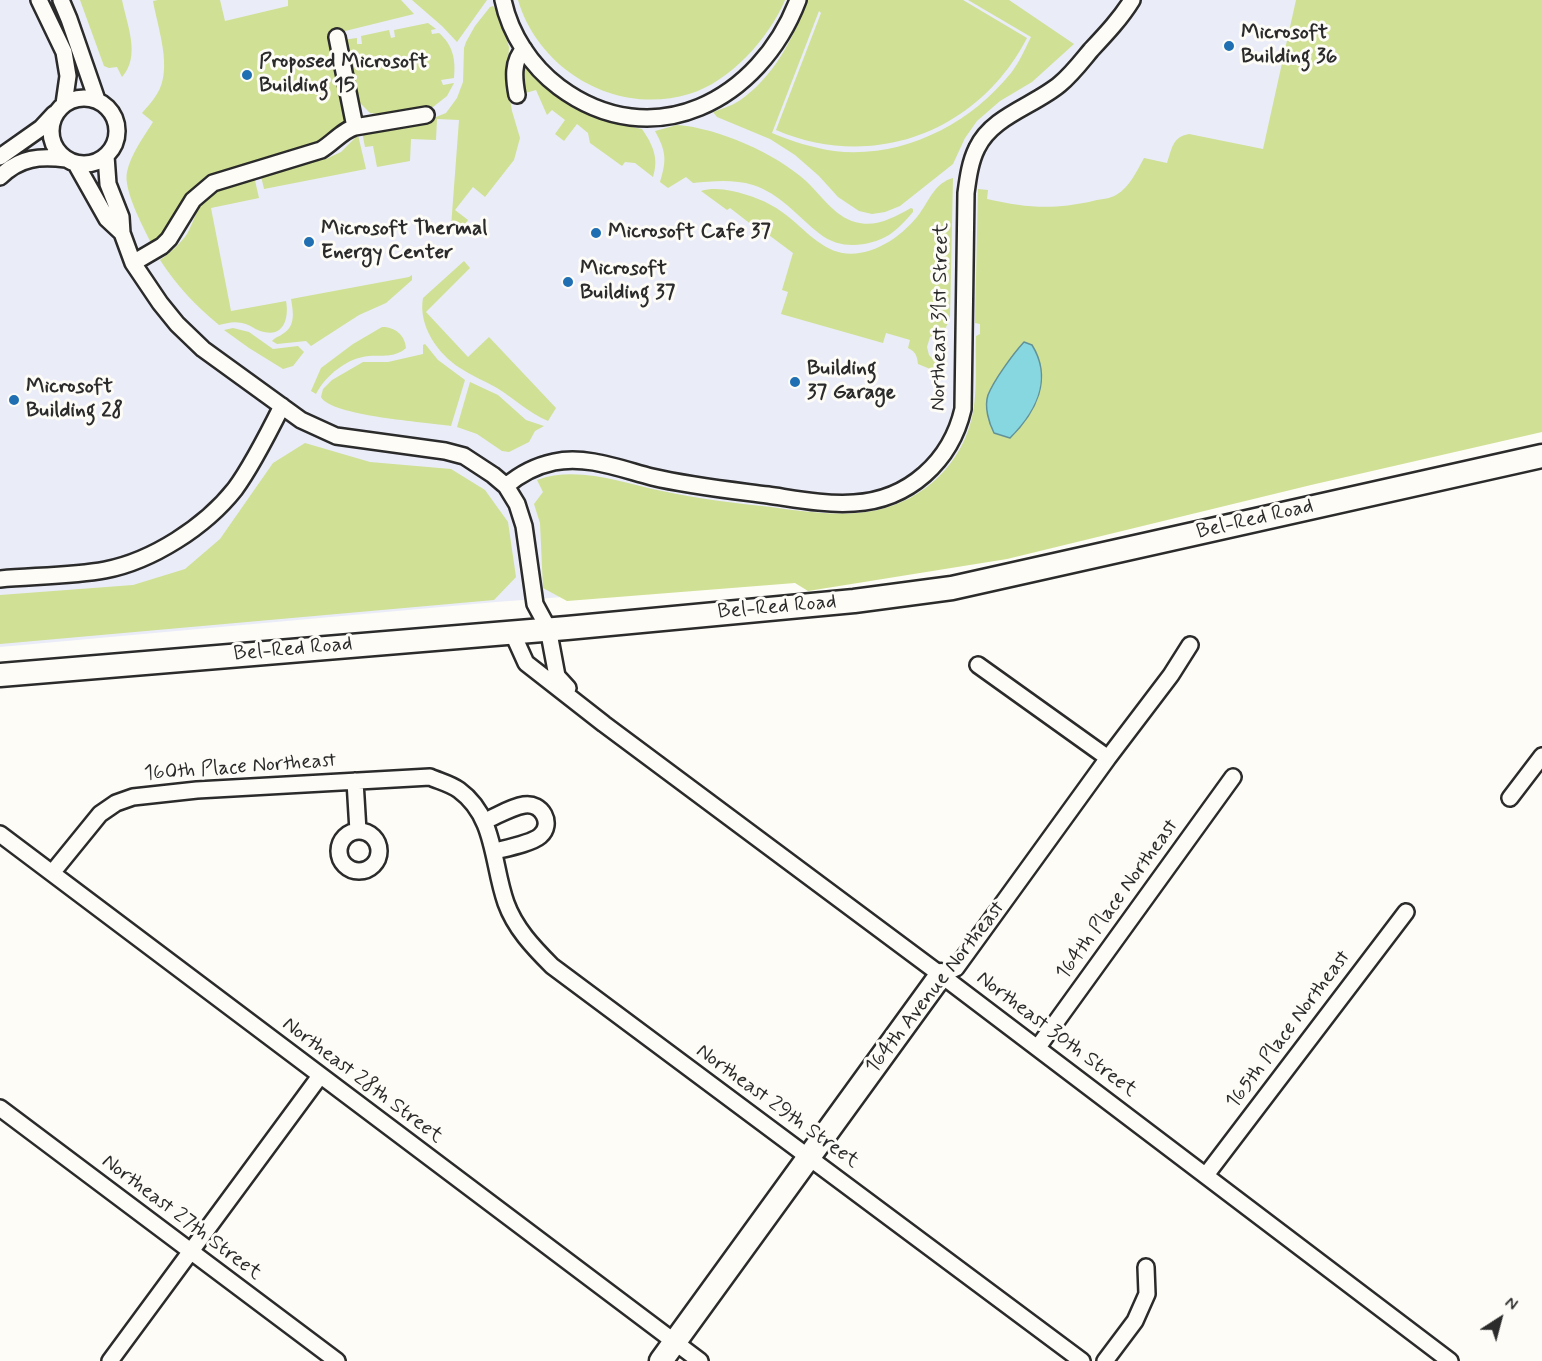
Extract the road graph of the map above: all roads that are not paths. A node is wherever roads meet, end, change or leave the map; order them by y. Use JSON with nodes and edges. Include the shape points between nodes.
{"nodes":[{"id":1,"x":39,"y":0,"type":"edge"},
{"id":2,"x":61,"y":0,"type":"edge"},
{"id":3,"x":503,"y":0,"type":"edge"},
{"id":4,"x":798,"y":0,"type":"edge"},
{"id":5,"x":1132,"y":0,"type":"edge"},
{"id":6,"x":337,"y":37,"type":"dead end"},
{"id":7,"x":524,"y":49,"type":"junction"},
{"id":8,"x":517,"y":95,"type":"dead end"},
{"id":9,"x":97,"y":100,"type":"junction"},
{"id":10,"x":60,"y":108,"type":"junction"},
{"id":11,"x":426,"y":116,"type":"dead end"},
{"id":12,"x":355,"y":127,"type":"junction"},
{"id":13,"x":106,"y":156,"type":"junction"},
{"id":14,"x":0,"y":157,"type":"edge"},
{"id":15,"x":71,"y":161,"type":"junction"},
{"id":16,"x":0,"y":177,"type":"edge"},
{"id":17,"x":122,"y":233,"type":"junction"},
{"id":18,"x":133,"y":262,"type":"junction"},
{"id":19,"x":282,"y":406,"type":"junction"},
{"id":20,"x":1542,"y":456,"type":"edge"},
{"id":21,"x":506,"y":486,"type":"junction"},
{"id":22,"x":0,"y":579,"type":"edge"},
{"id":23,"x":548,"y":628,"type":"junction"},
{"id":24,"x":512,"y":632,"type":"junction"},
{"id":25,"x":1190,"y":645,"type":"dead end"},
{"id":26,"x":978,"y":665,"type":"dead end"},
{"id":27,"x":0,"y":675,"type":"edge"},
{"id":28,"x":604,"y":724,"type":"junction"},
{"id":29,"x":1542,"y":756,"type":"edge"},
{"id":30,"x":1108,"y":758,"type":"junction"},
{"id":31,"x":1233,"y":777,"type":"dead end"},
{"id":32,"x":355,"y":781,"type":"junction"},
{"id":33,"x":459,"y":789,"type":"joint"},
{"id":34,"x":1510,"y":798,"type":"dead end"},
{"id":35,"x":485,"y":821,"type":"junction"},
{"id":36,"x":358,"y":831,"type":"dead end"},
{"id":37,"x":0,"y":834,"type":"edge"},
{"id":38,"x":495,"y":851,"type":"junction"},
{"id":39,"x":52,"y":873,"type":"junction"},
{"id":40,"x":1406,"y":912,"type":"dead end"},
{"id":41,"x":941,"y":975,"type":"junction"},
{"id":42,"x":1038,"y":1047,"type":"junction"},
{"id":43,"x":320,"y":1076,"type":"junction"},
{"id":44,"x":0,"y":1108,"type":"edge"},
{"id":45,"x":808,"y":1156,"type":"junction"},
{"id":46,"x":1206,"y":1175,"type":"junction"},
{"id":47,"x":191,"y":1252,"type":"junction"},
{"id":48,"x":1146,"y":1267,"type":"dead end"},
{"id":49,"x":675,"y":1341,"type":"junction"},
{"id":50,"x":110,"y":1361,"type":"edge"},
{"id":51,"x":337,"y":1361,"type":"edge"},
{"id":52,"x":661,"y":1361,"type":"edge"},
{"id":53,"x":700,"y":1361,"type":"edge"},
{"id":54,"x":1082,"y":1361,"type":"edge"},
{"id":55,"x":1105,"y":1361,"type":"edge"},
{"id":56,"x":1450,"y":1361,"type":"edge"}],
"edges":[{"from":1,"to":10,"type":"street","via":[[64,52],[68,76]]},
{"from":2,"to":9,"type":"street"},
{"from":3,"to":7,"type":"street"},
{"from":4,"to":7,"type":"street","via":[[777,42],[750,74],[711,104],[680,115],[643,117],[588,104],[539,70]]},
{"from":5,"to":21,"type":"street","name":"Northeast 31st Street","via":[[1066,79],[999,123],[982,139],[970,169],[964,220],[963,409],[956,433],[942,457],[922,478],[888,496],[852,504],[694,486],[575,461],[555,462],[522,473]]},
{"from":6,"to":12,"type":"street"},
{"from":7,"to":8,"type":"street","via":[[518,54],[515,71]]},
{"from":9,"to":10,"type":"street","via":[[75,99]]},
{"from":9,"to":13,"type":"street","via":[[117,126],[117,138]]},
{"from":10,"to":14,"type":"street","via":[[41,128]]},
{"from":10,"to":15,"type":"street","via":[[52,122],[53,143]]},
{"from":11,"to":12,"type":"street"},
{"from":12,"to":18,"type":"street","via":[[321,150],[213,183],[193,200],[162,246]]},
{"from":13,"to":15,"type":"street","via":[[87,164]]},
{"from":13,"to":17,"type":"street","via":[[108,184],[121,217]]},
{"from":15,"to":16,"type":"street","via":[[44,157],[26,160]]},
{"from":15,"to":17,"type":"street","via":[[107,219]]},
{"from":17,"to":18,"type":"street"},
{"from":18,"to":19,"type":"street","via":[[160,303],[190,336]]},
{"from":19,"to":21,"type":"street","via":[[336,436],[464,456]]},
{"from":19,"to":22,"type":"street","via":[[236,487],[217,510],[163,548],[140,560],[105,570]]},
{"from":20,"to":23,"type":"main road","name":"Bel-Red Road","via":[[952,588],[842,602]]},
{"from":21,"to":23,"type":"street","name":"Northeast 30th Street","via":[[524,526],[535,604]]},
{"from":23,"to":24,"type":"main road","name":"Bel-Red Road"},
{"from":23,"to":28,"type":"street","name":"Northeast 30th Street","via":[[557,676]]},
{"from":24,"to":27,"type":"main road","name":"Bel-Red Road"},
{"from":24,"to":28,"type":"street","name":"Northeast 30th Street","via":[[525,663]]},
{"from":25,"to":30,"type":"street","name":"164th Avenue Northeast"},
{"from":26,"to":30,"type":"street"},
{"from":28,"to":41,"type":"street","name":"Northeast 30th Street"},
{"from":29,"to":34,"type":"street"},
{"from":30,"to":41,"type":"street","name":"164th Avenue Northeast","via":[[956,969]]},
{"from":31,"to":42,"type":"street","name":"164th Place Northeast"},
{"from":32,"to":33,"type":"street","name":"160th Place Northeast","via":[[430,777]]},
{"from":32,"to":36,"type":"street","name":"160th Place Northeast"},
{"from":32,"to":39,"type":"street","name":"160th Place Northeast","via":[[133,797],[100,814]]},
{"from":33,"to":35,"type":"street","name":"Northeast 29th Street"},
{"from":35,"to":38,"type":"street","name":"Northeast 29th Street"},
{"from":35,"to":38,"type":"street","via":[[527,804],[539,808],[546,818],[545,830],[537,838]]},
{"from":37,"to":39,"type":"street","name":"Northeast 28th Street"},
{"from":38,"to":45,"type":"street","name":"Northeast 29th Street","via":[[500,881],[517,926],[552,966]]},
{"from":39,"to":43,"type":"street","name":"Northeast 28th Street"},
{"from":40,"to":46,"type":"street","name":"165th Place Northeast"},
{"from":41,"to":42,"type":"street","name":"Northeast 30th Street"},
{"from":41,"to":45,"type":"main road","name":"164th Avenue Northeast"},
{"from":42,"to":46,"type":"street","name":"Northeast 30th Street"},
{"from":43,"to":47,"type":"street"},
{"from":43,"to":49,"type":"street","name":"Northeast 28th Street"},
{"from":44,"to":47,"type":"street","name":"Northeast 27th Street"},
{"from":45,"to":49,"type":"main road","name":"164th Avenue Northeast"},
{"from":45,"to":54,"type":"street","name":"Northeast 29th Street"},
{"from":46,"to":56,"type":"street","name":"Northeast 30th Street"},
{"from":47,"to":50,"type":"street"},
{"from":47,"to":51,"type":"street","name":"Northeast 27th Street"},
{"from":48,"to":55,"type":"street","via":[[1147,1294],[1135,1321]]},
{"from":49,"to":52,"type":"main road","name":"164th Avenue Northeast"},
{"from":49,"to":53,"type":"street","name":"Northeast 28th Street"}]}
